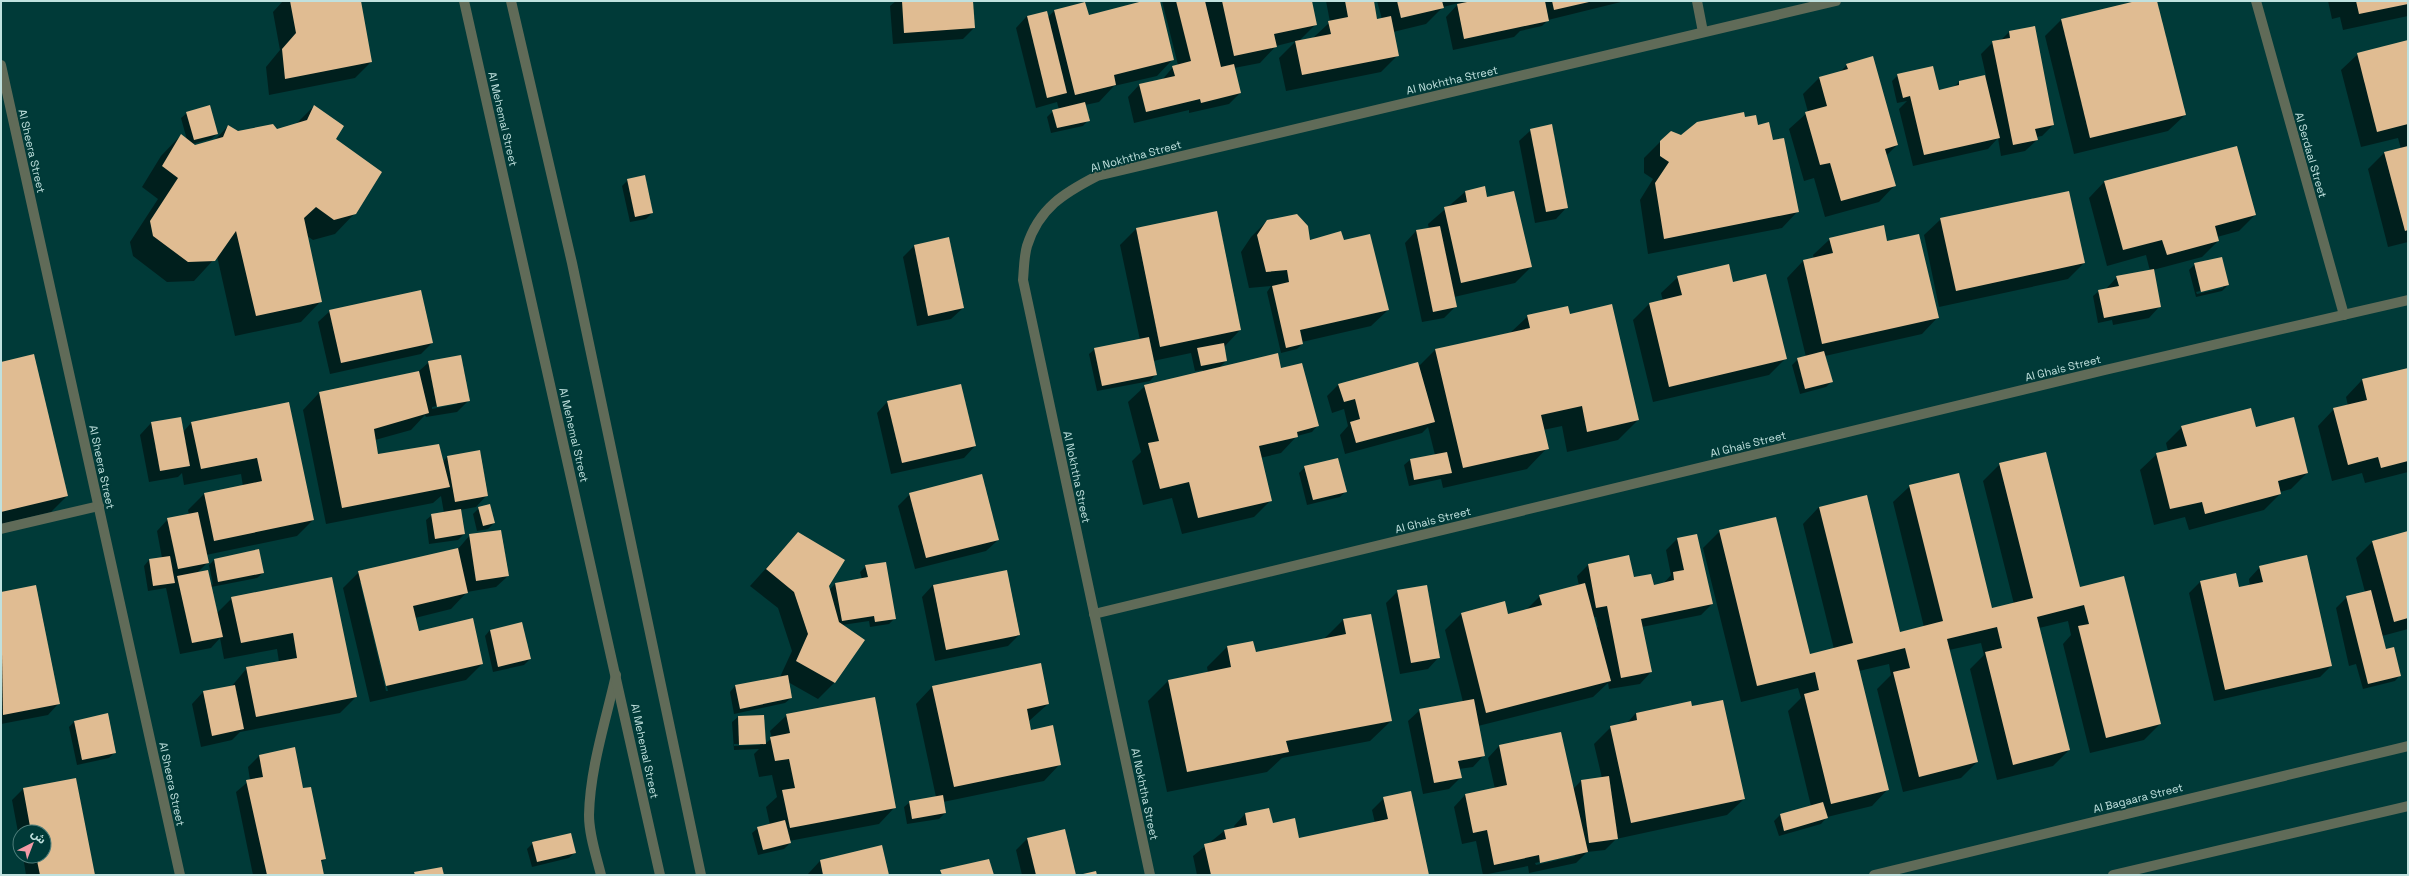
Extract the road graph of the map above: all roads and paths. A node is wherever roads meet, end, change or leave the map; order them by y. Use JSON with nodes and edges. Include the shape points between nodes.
{"nodes":[{"id":1,"x":464,"y":1,"type":"edge"},
{"id":2,"x":511,"y":1,"type":"edge"},
{"id":3,"x":1697,"y":1,"type":"edge"},
{"id":4,"x":1836,"y":1,"type":"edge"},
{"id":5,"x":2256,"y":1,"type":"edge"},
{"id":6,"x":1703,"y":32,"type":"junction"},
{"id":7,"x":1,"y":65,"type":"edge"},
{"id":8,"x":2408,"y":300,"type":"edge"},
{"id":9,"x":2344,"y":315,"type":"junction"},
{"id":10,"x":99,"y":506,"type":"junction"},
{"id":11,"x":1,"y":529,"type":"edge"},
{"id":12,"x":1094,"y":614,"type":"junction"},
{"id":13,"x":616,"y":673,"type":"junction"},
{"id":14,"x":2408,"y":746,"type":"edge"},
{"id":15,"x":2408,"y":806,"type":"edge"},
{"id":16,"x":180,"y":875,"type":"edge"},
{"id":17,"x":601,"y":875,"type":"edge"},
{"id":18,"x":660,"y":875,"type":"edge"},
{"id":19,"x":701,"y":875,"type":"edge"},
{"id":20,"x":1150,"y":875,"type":"edge"},
{"id":21,"x":1874,"y":875,"type":"edge"},
{"id":22,"x":2114,"y":875,"type":"edge"}],
"edges":[{"from":1,"to":13,"type":"street","name":"Al Mehemal Street"},
{"from":2,"to":19,"type":"street","via":[[572,263]]},
{"from":3,"to":6,"type":"street"},
{"from":4,"to":6,"type":"street","name":"Al Nokhtha Street"},
{"from":5,"to":9,"type":"street","name":"Al Serdaal Street"},
{"from":6,"to":12,"type":"street","name":"Al Nokhtha Street","via":[[1097,176],[1066,192],[1042,215],[1027,246],[1023,280]]},
{"from":7,"to":10,"type":"street","name":"Al Sheera Street"},
{"from":8,"to":9,"type":"street","name":"Al Ghais Street"},
{"from":9,"to":12,"type":"street","name":"Al Ghais Street","via":[[2097,372]]},
{"from":10,"to":11,"type":"street"},
{"from":10,"to":16,"type":"street","name":"Al Sheera Street"},
{"from":12,"to":20,"type":"street","name":"Al Nokhtha Street"},
{"from":13,"to":17,"type":"street","via":[[592,784],[589,815]]},
{"from":13,"to":18,"type":"street","name":"Al Mehemal Street"},
{"from":14,"to":21,"type":"street","name":"Al Bagaara Street"},
{"from":15,"to":22,"type":"street"}]}
